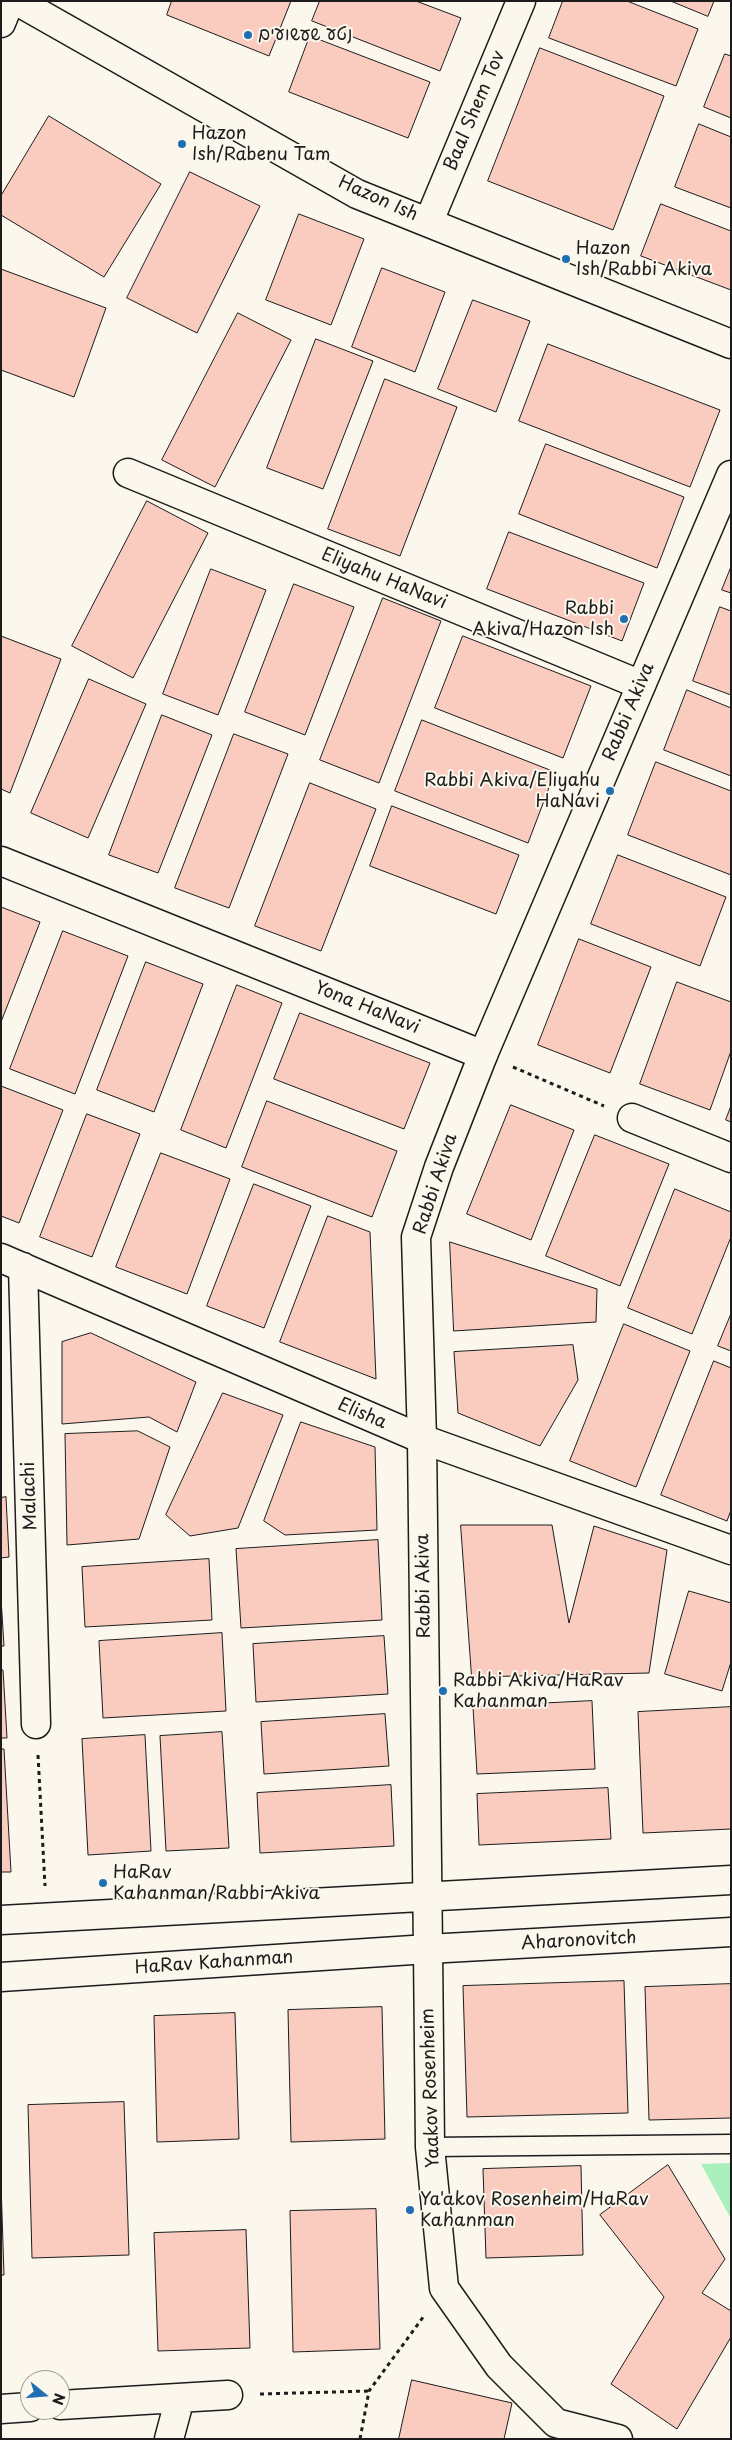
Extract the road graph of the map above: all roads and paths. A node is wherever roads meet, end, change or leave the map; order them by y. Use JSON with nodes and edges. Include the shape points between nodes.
{"nodes":[{"id":1,"x":10,"y":1,"type":"edge"},
{"id":2,"x":17,"y":1,"type":"edge"},
{"id":3,"x":521,"y":1,"type":"edge"},
{"id":4,"x":1,"y":23,"type":"edge"},
{"id":5,"x":429,"y":221,"type":"junction"},
{"id":6,"x":731,"y":344,"type":"edge"},
{"id":7,"x":128,"y":473,"type":"dead end"},
{"id":8,"x":729,"y":481,"type":"edge"},
{"id":9,"x":641,"y":685,"type":"junction"},
{"id":10,"x":1,"y":861,"type":"edge"},
{"id":11,"x":484,"y":1055,"type":"junction"},
{"id":12,"x":632,"y":1118,"type":"joint"},
{"id":13,"x":731,"y":1158,"type":"edge"},
{"id":14,"x":12,"y":1263,"type":"edge"},
{"id":15,"x":422,"y":1439,"type":"junction"},
{"id":16,"x":731,"y":1550,"type":"edge"},
{"id":17,"x":36,"y":1724,"type":"joint"},
{"id":18,"x":731,"y":1880,"type":"edge"},
{"id":19,"x":428,"y":1896,"type":"junction"},
{"id":20,"x":47,"y":1916,"type":"junction"},
{"id":21,"x":1,"y":1920,"type":"edge"},
{"id":22,"x":731,"y":1932,"type":"edge"},
{"id":23,"x":428,"y":1949,"type":"junction"},
{"id":24,"x":1,"y":1977,"type":"edge"},
{"id":25,"x":731,"y":2144,"type":"edge"},
{"id":26,"x":430,"y":2147,"type":"junction"},
{"id":27,"x":444,"y":2288,"type":"junction"},
{"id":28,"x":369,"y":2391,"type":"junction"},
{"id":29,"x":228,"y":2395,"type":"joint"},
{"id":30,"x":180,"y":2398,"type":"junction"},
{"id":31,"x":70,"y":2404,"type":"edge"},
{"id":32,"x":20,"y":2408,"type":"edge"},
{"id":33,"x":1,"y":2409,"type":"edge"},
{"id":34,"x":554,"y":2431,"type":"edge"},
{"id":35,"x":169,"y":2439,"type":"edge"},
{"id":36,"x":360,"y":2439,"type":"edge"},
{"id":37,"x":618,"y":2439,"type":"edge"}],
"edges":[{"from":1,"to":4,"type":"street"},
{"from":2,"to":5,"type":"street","name":"Hazon Ish","via":[[357,194]]},
{"from":3,"to":5,"type":"street","name":"Baal Shem Tov"},
{"from":5,"to":6,"type":"street","name":"Hazon Ish"},
{"from":7,"to":9,"type":"street","name":"Eliyahu HaNavi"},
{"from":8,"to":9,"type":"street","name":"Rabbi Akiva"},
{"from":9,"to":11,"type":"street","name":"Rabbi Akiva"},
{"from":10,"to":11,"type":"street","name":"Yona HaNavi"},
{"from":11,"to":12,"type":"path"},
{"from":11,"to":15,"type":"street","name":"Rabbi Akiva","via":[[439,1167],[416,1237]]},
{"from":12,"to":13,"type":"street"},
{"from":14,"to":15,"type":"street","name":"Elisha"},
{"from":14,"to":17,"type":"street","name":"Malachi"},
{"from":15,"to":16,"type":"street","name":"Elisha"},
{"from":15,"to":19,"type":"street","name":"Rabbi Akiva"},
{"from":17,"to":20,"type":"path"},
{"from":18,"to":19,"type":"street"},
{"from":19,"to":20,"type":"street"},
{"from":19,"to":23,"type":"street","name":"Rabbi Akiva"},
{"from":20,"to":21,"type":"street"},
{"from":22,"to":23,"type":"street","name":"Aharonovitch"},
{"from":23,"to":24,"type":"street","name":"HaRav Kahanman"},
{"from":23,"to":26,"type":"street","name":"Yaakov Rosenheim"},
{"from":25,"to":26,"type":"lane"},
{"from":26,"to":27,"type":"street","name":"Yaakov Rosenheim"},
{"from":27,"to":28,"type":"path"},
{"from":27,"to":34,"type":"street","name":"Yaakov Rosenheim","via":[[498,2366]]},
{"from":28,"to":29,"type":"path"},
{"from":28,"to":36,"type":"path"},
{"from":29,"to":30,"type":"street"},
{"from":30,"to":31,"type":"street"},
{"from":30,"to":35,"type":"street"},
{"from":32,"to":33,"type":"street"},
{"from":34,"to":37,"type":"street","name":"Yaakov Rosenheim"}]}
